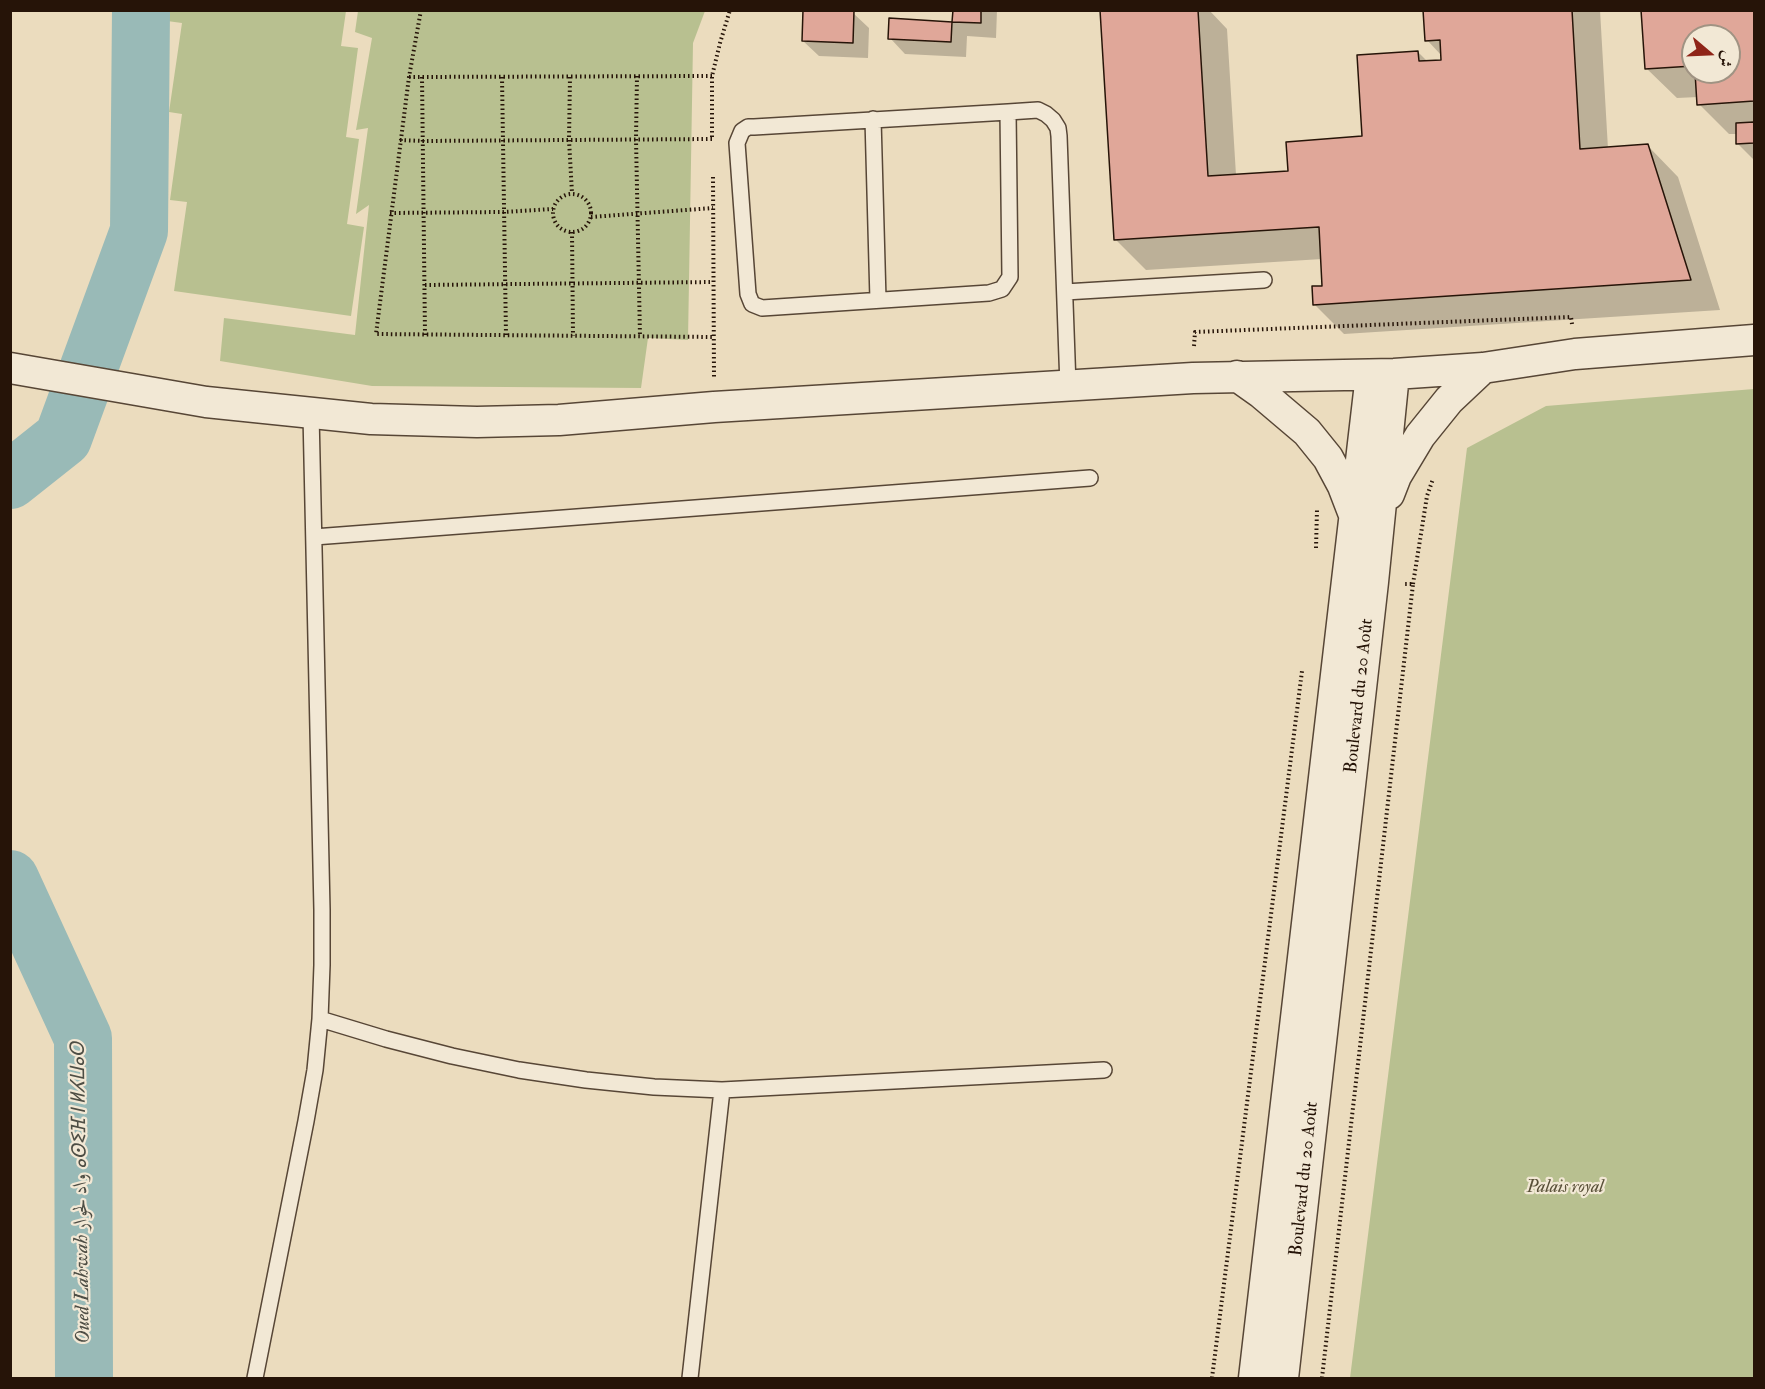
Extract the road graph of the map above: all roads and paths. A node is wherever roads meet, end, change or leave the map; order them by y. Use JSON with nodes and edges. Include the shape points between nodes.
{"nodes":[{"id":1,"x":421,"y":10,"type":"edge"},
{"id":2,"x":730,"y":10,"type":"edge"},
{"id":3,"x":570,"y":76,"type":"junction"},
{"id":4,"x":637,"y":76,"type":"junction"},
{"id":5,"x":712,"y":76,"type":"junction"},
{"id":6,"x":409,"y":77,"type":"junction"},
{"id":7,"x":422,"y":77,"type":"junction"},
{"id":8,"x":502,"y":77,"type":"junction"},
{"id":9,"x":1008,"y":112,"type":"junction"},
{"id":10,"x":873,"y":119,"type":"junction"},
{"id":11,"x":636,"y":139,"type":"junction"},
{"id":12,"x":400,"y":140,"type":"junction"},
{"id":13,"x":569,"y":140,"type":"junction"},
{"id":14,"x":423,"y":141,"type":"junction"},
{"id":15,"x":503,"y":141,"type":"junction"},
{"id":16,"x":712,"y":174,"type":"dead end"},
{"id":17,"x":572,"y":193,"type":"junction"},
{"id":18,"x":713,"y":208,"type":"junction"},
{"id":19,"x":553,"y":209,"type":"junction"},
{"id":20,"x":503,"y":212,"type":"junction"},
{"id":21,"x":390,"y":213,"type":"junction"},
{"id":22,"x":424,"y":213,"type":"junction"},
{"id":23,"x":638,"y":213,"type":"junction"},
{"id":24,"x":591,"y":217,"type":"junction"},
{"id":25,"x":572,"y":232,"type":"junction"},
{"id":26,"x":1264,"y":280,"type":"dead end"},
{"id":27,"x":713,"y":282,"type":"junction"},
{"id":28,"x":639,"y":283,"type":"junction"},
{"id":29,"x":506,"y":284,"type":"junction"},
{"id":30,"x":572,"y":284,"type":"junction"},
{"id":31,"x":425,"y":285,"type":"junction"},
{"id":32,"x":1065,"y":292,"type":"junction"},
{"id":33,"x":878,"y":300,"type":"junction"},
{"id":34,"x":425,"y":335,"type":"junction"},
{"id":35,"x":506,"y":336,"type":"junction"},
{"id":36,"x":573,"y":336,"type":"junction"},
{"id":37,"x":640,"y":337,"type":"junction"},
{"id":38,"x":714,"y":337,"type":"junction"},
{"id":39,"x":1755,"y":340,"type":"edge"},
{"id":40,"x":1483,"y":368,"type":"junction"},
{"id":41,"x":15,"y":369,"type":"edge"},
{"id":42,"x":1382,"y":375,"type":"junction"},
{"id":43,"x":1237,"y":376,"type":"junction"},
{"id":44,"x":1068,"y":386,"type":"junction"},
{"id":45,"x":714,"y":407,"type":"junction"},
{"id":46,"x":311,"y":414,"type":"junction"},
{"id":47,"x":1435,"y":476,"type":"dead end"},
{"id":48,"x":1090,"y":478,"type":"dead end"},
{"id":49,"x":1367,"y":518,"type":"junction"},
{"id":50,"x":314,"y":537,"type":"junction"},
{"id":51,"x":1372,"y":582,"type":"junction"},
{"id":52,"x":1413,"y":584,"type":"junction"},
{"id":53,"x":1303,"y":665,"type":"dead end"},
{"id":54,"x":320,"y":1019,"type":"junction"},
{"id":55,"x":1104,"y":1070,"type":"dead end"},
{"id":56,"x":722,"y":1090,"type":"junction"},
{"id":57,"x":255,"y":1378,"type":"edge"},
{"id":58,"x":690,"y":1378,"type":"edge"},
{"id":59,"x":1212,"y":1378,"type":"edge"},
{"id":60,"x":1254,"y":1378,"type":"edge"},
{"id":61,"x":1283,"y":1378,"type":"edge"},
{"id":62,"x":1322,"y":1378,"type":"edge"}],
"edges":[{"from":1,"to":6,"type":"path"},
{"from":2,"to":5,"type":"path"},
{"from":3,"to":4,"type":"path"},
{"from":3,"to":8,"type":"path"},
{"from":3,"to":13,"type":"path"},
{"from":4,"to":5,"type":"path"},
{"from":4,"to":11,"type":"path"},
{"from":5,"to":11,"type":"path","via":[[712,139]]},
{"from":6,"to":7,"type":"path"},
{"from":6,"to":12,"type":"path"},
{"from":7,"to":8,"type":"path"},
{"from":7,"to":14,"type":"path"},
{"from":8,"to":15,"type":"path"},
{"from":9,"to":10,"type":"lane"},
{"from":9,"to":32,"type":"lane","via":[[1038,110],[1047,114],[1058,128]]},
{"from":9,"to":33,"type":"lane","via":[[1007,283],[989,293]]},
{"from":10,"to":33,"type":"lane"},
{"from":10,"to":33,"type":"lane","via":[[748,128],[739,136],[737,149],[747,294],[752,304],[762,308]]},
{"from":11,"to":13,"type":"path"},
{"from":11,"to":23,"type":"path"},
{"from":12,"to":14,"type":"path"},
{"from":12,"to":21,"type":"path"},
{"from":13,"to":15,"type":"path"},
{"from":13,"to":17,"type":"path"},
{"from":14,"to":15,"type":"path"},
{"from":14,"to":22,"type":"path"},
{"from":15,"to":20,"type":"path"},
{"from":16,"to":18,"type":"path"},
{"from":17,"to":19,"type":"path","via":[[563,195]]},
{"from":17,"to":24,"type":"path","via":[[587,200]]},
{"from":18,"to":23,"type":"path"},
{"from":18,"to":27,"type":"path"},
{"from":19,"to":20,"type":"path"},
{"from":19,"to":25,"type":"path","via":[[557,225]]},
{"from":20,"to":22,"type":"path"},
{"from":20,"to":29,"type":"path"},
{"from":21,"to":22,"type":"path"},
{"from":21,"to":34,"type":"path","via":[[376,334]]},
{"from":22,"to":31,"type":"path"},
{"from":23,"to":24,"type":"path"},
{"from":23,"to":28,"type":"path"},
{"from":24,"to":25,"type":"path","via":[[588,225]]},
{"from":25,"to":30,"type":"path"},
{"from":26,"to":32,"type":"lane"},
{"from":27,"to":28,"type":"path"},
{"from":27,"to":38,"type":"path"},
{"from":28,"to":30,"type":"path"},
{"from":28,"to":37,"type":"path"},
{"from":29,"to":30,"type":"path"},
{"from":29,"to":31,"type":"path"},
{"from":29,"to":35,"type":"path"},
{"from":30,"to":36,"type":"path"},
{"from":31,"to":34,"type":"path"},
{"from":32,"to":44,"type":"lane"},
{"from":34,"to":35,"type":"path"},
{"from":35,"to":36,"type":"path"},
{"from":36,"to":37,"type":"path"},
{"from":37,"to":38,"type":"path"},
{"from":38,"to":45,"type":"path"},
{"from":39,"to":40,"type":"street","via":[[1575,354]]},
{"from":40,"to":42,"type":"street"},
{"from":40,"to":49,"type":"street","via":[[1449,400],[1420,436]]},
{"from":41,"to":46,"type":"street","via":[[206,402]]},
{"from":42,"to":43,"type":"street"},
{"from":42,"to":49,"type":"street","name":"Boulevard du 20 Août"},
{"from":43,"to":44,"type":"street"},
{"from":43,"to":49,"type":"street","via":[[1307,432]]},
{"from":44,"to":45,"type":"street"},
{"from":45,"to":46,"type":"street","via":[[559,420],[477,422]]},
{"from":46,"to":50,"type":"lane"},
{"from":47,"to":52,"type":"path","via":[[1427,496]]},
{"from":48,"to":50,"type":"lane"},
{"from":49,"to":51,"type":"street","name":"Boulevard du 20 Août"},
{"from":49,"to":60,"type":"street","name":"Boulevard du 20 Août"},
{"from":50,"to":54,"type":"lane"},
{"from":51,"to":52,"type":"path"},
{"from":51,"to":61,"type":"street","name":"Boulevard du 20 Août"},
{"from":52,"to":62,"type":"path"},
{"from":53,"to":59,"type":"path"},
{"from":54,"to":56,"type":"lane","via":[[452,1056],[519,1070],[654,1087]]},
{"from":54,"to":57,"type":"lane","via":[[306,1121]]},
{"from":55,"to":56,"type":"lane"},
{"from":56,"to":58,"type":"lane"}]}
